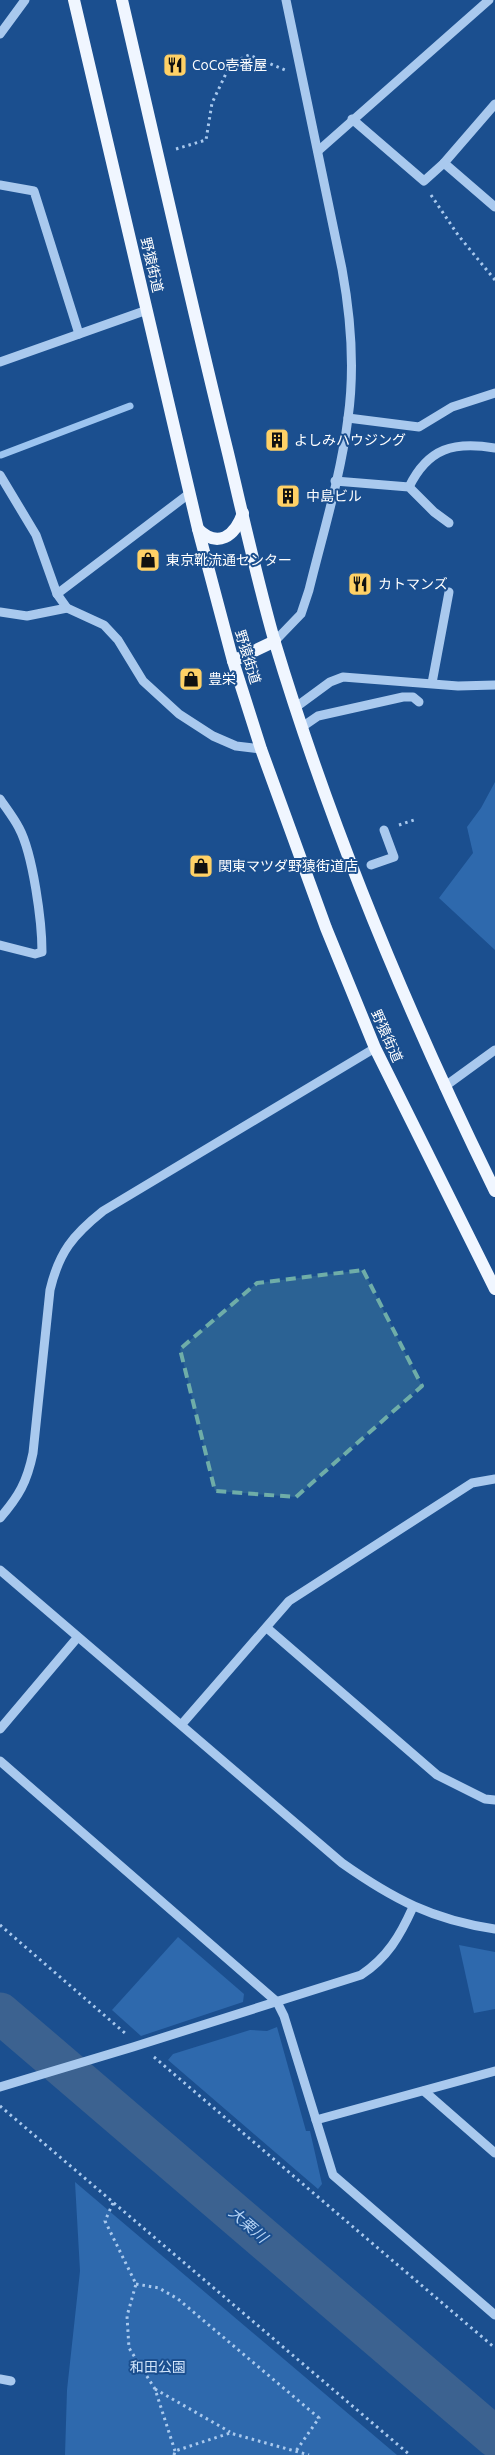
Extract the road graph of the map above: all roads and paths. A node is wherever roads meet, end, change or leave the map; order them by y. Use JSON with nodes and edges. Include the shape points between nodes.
{"nodes":[{"id":1,"x":25,"y":0,"type":"edge"},
{"id":2,"x":74,"y":0,"type":"edge"},
{"id":3,"x":122,"y":0,"type":"edge"},
{"id":4,"x":286,"y":0,"type":"edge"},
{"id":5,"x":489,"y":0,"type":"edge"},
{"id":6,"x":0,"y":34,"type":"edge"},
{"id":7,"x":286,"y":70,"type":"dead end"},
{"id":8,"x":495,"y":104,"type":"edge"},
{"id":9,"x":352,"y":120,"type":"junction"},
{"id":10,"x":176,"y":148,"type":"dead end"},
{"id":11,"x":318,"y":150,"type":"junction"},
{"id":12,"x":444,"y":163,"type":"junction"},
{"id":13,"x":424,"y":181,"type":"junction"},
{"id":14,"x":0,"y":185,"type":"edge"},
{"id":15,"x":495,"y":207,"type":"edge"},
{"id":16,"x":495,"y":280,"type":"edge"},
{"id":17,"x":147,"y":310,"type":"junction"},
{"id":18,"x":79,"y":334,"type":"junction"},
{"id":19,"x":0,"y":362,"type":"edge"},
{"id":20,"x":495,"y":393,"type":"edge"},
{"id":21,"x":348,"y":418,"type":"junction"},
{"id":22,"x":495,"y":448,"type":"edge"},
{"id":23,"x":0,"y":475,"type":"edge"},
{"id":24,"x":335,"y":481,"type":"junction"},
{"id":25,"x":409,"y":487,"type":"junction"},
{"id":26,"x":190,"y":493,"type":"junction"},
{"id":27,"x":243,"y":514,"type":"junction"},
{"id":28,"x":449,"y":523,"type":"dead end"},
{"id":29,"x":198,"y":529,"type":"junction"},
{"id":30,"x":449,"y":592,"type":"dead end"},
{"id":31,"x":57,"y":594,"type":"junction"},
{"id":32,"x":67,"y":608,"type":"junction"},
{"id":33,"x":0,"y":612,"type":"edge"},
{"id":34,"x":275,"y":640,"type":"junction"},
{"id":35,"x":233,"y":661,"type":"junction"},
{"id":36,"x":432,"y":683,"type":"junction"},
{"id":37,"x":495,"y":685,"type":"edge"},
{"id":38,"x":418,"y":702,"type":"dead end"},
{"id":39,"x":296,"y":708,"type":"junction"},
{"id":40,"x":302,"y":727,"type":"junction"},
{"id":41,"x":261,"y":749,"type":"junction"},
{"id":42,"x":0,"y":799,"type":"edge"},
{"id":43,"x":384,"y":830,"type":"dead end"},
{"id":44,"x":371,"y":865,"type":"dead end"},
{"id":45,"x":0,"y":945,"type":"edge"},
{"id":46,"x":374,"y":1048,"type":"junction"},
{"id":47,"x":495,"y":1050,"type":"edge"},
{"id":48,"x":444,"y":1087,"type":"junction"},
{"id":49,"x":495,"y":1191,"type":"edge"},
{"id":50,"x":495,"y":1289,"type":"edge"},
{"id":51,"x":495,"y":1479,"type":"edge"},
{"id":52,"x":0,"y":1518,"type":"edge"},
{"id":53,"x":0,"y":1570,"type":"edge"},
{"id":54,"x":267,"y":1628,"type":"junction"},
{"id":55,"x":77,"y":1638,"type":"junction"},
{"id":56,"x":182,"y":1724,"type":"junction"},
{"id":57,"x":0,"y":1729,"type":"edge"},
{"id":58,"x":0,"y":1761,"type":"edge"},
{"id":59,"x":495,"y":1800,"type":"edge"},
{"id":60,"x":413,"y":1907,"type":"junction"},
{"id":61,"x":0,"y":1925,"type":"edge"},
{"id":62,"x":495,"y":1929,"type":"edge"},
{"id":63,"x":277,"y":2002,"type":"junction"},
{"id":64,"x":130,"y":2037,"type":"dead end"},
{"id":65,"x":152,"y":2055,"type":"dead end"},
{"id":66,"x":495,"y":2071,"type":"edge"},
{"id":67,"x":0,"y":2087,"type":"edge"},
{"id":68,"x":424,"y":2091,"type":"junction"},
{"id":69,"x":0,"y":2106,"type":"edge"},
{"id":70,"x":316,"y":2120,"type":"junction"},
{"id":71,"x":495,"y":2152,"type":"edge"},
{"id":72,"x":113,"y":2204,"type":"junction"},
{"id":73,"x":136,"y":2284,"type":"junction"},
{"id":74,"x":495,"y":2315,"type":"edge"},
{"id":75,"x":495,"y":2348,"type":"edge"},
{"id":76,"x":0,"y":2380,"type":"edge"},
{"id":77,"x":11,"y":2381,"type":"dead end"},
{"id":78,"x":155,"y":2389,"type":"junction"},
{"id":79,"x":230,"y":2433,"type":"junction"},
{"id":80,"x":296,"y":2451,"type":"junction"},
{"id":81,"x":174,"y":2453,"type":"edge"},
{"id":82,"x":309,"y":2455,"type":"edge"},
{"id":83,"x":410,"y":2455,"type":"edge"}],
"edges":[{"from":1,"to":6,"type":"street"},
{"from":2,"to":17,"type":"main road","name":"野猿街道"},
{"from":3,"to":27,"type":"main road"},
{"from":4,"to":11,"type":"street"},
{"from":5,"to":9,"type":"street"},
{"from":7,"to":10,"type":"path","via":[[249,55],[230,63],[212,103],[206,140]]},
{"from":8,"to":12,"type":"street"},
{"from":9,"to":11,"type":"street"},
{"from":9,"to":13,"type":"street"},
{"from":11,"to":21,"type":"street","via":[[349,307],[352,341]]},
{"from":12,"to":13,"type":"street"},
{"from":12,"to":15,"type":"street"},
{"from":13,"to":16,"type":"path","via":[[458,235]]},
{"from":14,"to":18,"type":"street","via":[[34,192]]},
{"from":17,"to":18,"type":"street"},
{"from":17,"to":26,"type":"main road","name":"野猿街道"},
{"from":18,"to":19,"type":"street"},
{"from":20,"to":21,"type":"street","via":[[452,407],[419,427]]},
{"from":21,"to":24,"type":"street"},
{"from":22,"to":25,"type":"street","via":[[471,444],[438,452],[426,460]]},
{"from":23,"to":31,"type":"street","via":[[36,535]]},
{"from":24,"to":25,"type":"street"},
{"from":24,"to":34,"type":"street","via":[[301,614]]},
{"from":25,"to":28,"type":"street"},
{"from":26,"to":29,"type":"main road","name":"野猿街道"},
{"from":26,"to":31,"type":"street"},
{"from":27,"to":29,"type":"main road","via":[[235,531],[225,538],[213,540]]},
{"from":27,"to":34,"type":"main road"},
{"from":29,"to":35,"type":"main road","name":"野猿街道"},
{"from":30,"to":36,"type":"street"},
{"from":31,"to":32,"type":"street"},
{"from":32,"to":33,"type":"street","via":[[27,616]]},
{"from":32,"to":41,"type":"street","via":[[104,625],[118,640],[143,681],[179,714],[212,736],[236,746]]},
{"from":34,"to":35,"type":"main road"},
{"from":34,"to":39,"type":"main road"},
{"from":35,"to":41,"type":"main road","name":"野猿街道"},
{"from":36,"to":37,"type":"street"},
{"from":36,"to":39,"type":"street","via":[[343,677],[330,682]]},
{"from":38,"to":40,"type":"street","via":[[413,697],[403,697],[351,708],[318,716]]},
{"from":39,"to":40,"type":"main road"},
{"from":40,"to":48,"type":"main road","via":[[374,925]]},
{"from":41,"to":46,"type":"main road","name":"野猿街道"},
{"from":42,"to":45,"type":"street","via":[[20,828],[42,928],[42,952],[35,954]]},
{"from":43,"to":44,"type":"street","via":[[394,857]]},
{"from":46,"to":50,"type":"main road","name":"野猿街道"},
{"from":46,"to":52,"type":"street","via":[[103,1211],[71,1240],[55,1267],[50,1290],[29,1474],[21,1493]]},
{"from":47,"to":48,"type":"street"},
{"from":48,"to":49,"type":"main road"},
{"from":51,"to":54,"type":"street","via":[[472,1483],[289,1601]]},
{"from":53,"to":55,"type":"street"},
{"from":54,"to":56,"type":"street"},
{"from":54,"to":59,"type":"street","via":[[437,1775],[485,1799]]},
{"from":55,"to":56,"type":"street"},
{"from":55,"to":57,"type":"street"},
{"from":56,"to":60,"type":"street","via":[[335,1858]]},
{"from":58,"to":63,"type":"street"},
{"from":60,"to":62,"type":"street","via":[[471,1926]]},
{"from":60,"to":63,"type":"street","via":[[400,1938],[373,1967],[347,1981]]},
{"from":61,"to":64,"type":"path"},
{"from":63,"to":67,"type":"street"},
{"from":63,"to":70,"type":"street"},
{"from":65,"to":75,"type":"path"},
{"from":66,"to":68,"type":"street"},
{"from":68,"to":70,"type":"street"},
{"from":68,"to":71,"type":"street"},
{"from":69,"to":72,"type":"path"},
{"from":70,"to":74,"type":"street","via":[[333,2175]]},
{"from":72,"to":73,"type":"path","via":[[105,2221]]},
{"from":72,"to":83,"type":"path"},
{"from":73,"to":78,"type":"path","via":[[128,2316],[130,2348]]},
{"from":73,"to":80,"type":"path","via":[[158,2288],[178,2299],[319,2418]]},
{"from":76,"to":77,"type":"street"},
{"from":78,"to":79,"type":"path"},
{"from":78,"to":81,"type":"path"},
{"from":79,"to":80,"type":"path"},
{"from":79,"to":81,"type":"path"},
{"from":80,"to":82,"type":"path"}]}
